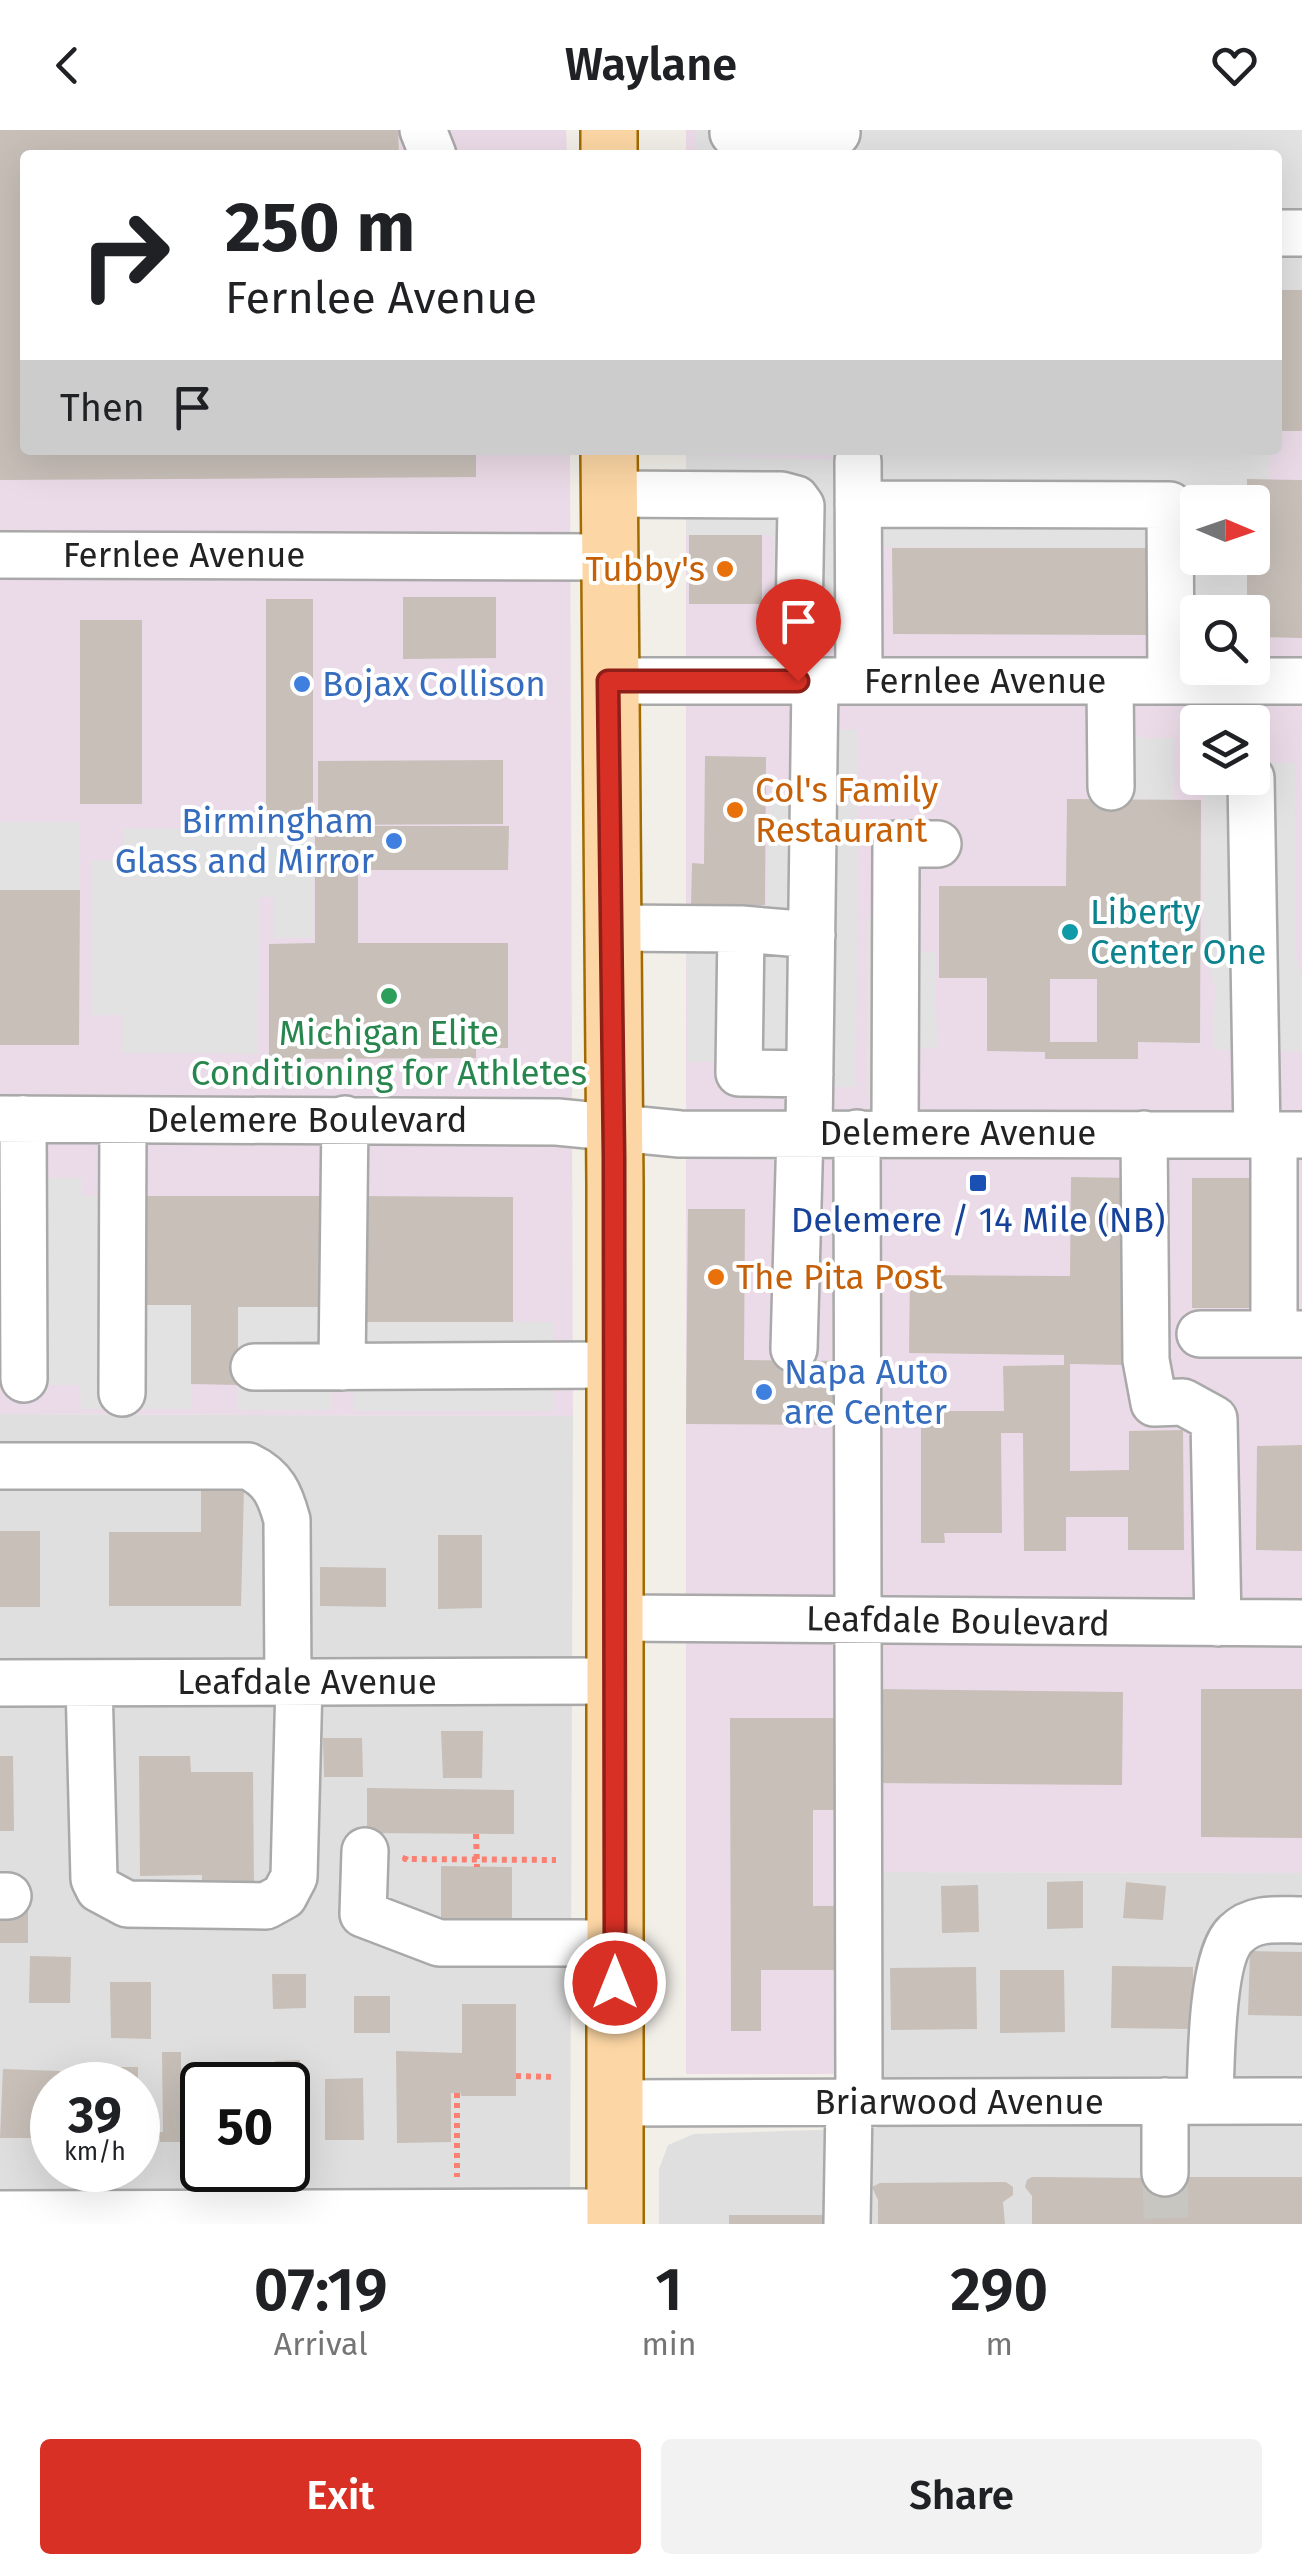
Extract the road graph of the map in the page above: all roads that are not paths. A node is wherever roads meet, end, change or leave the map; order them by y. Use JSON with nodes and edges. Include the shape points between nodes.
{"nodes":[{"id":1,"x":733,"y":134,"type":"dead end"},
{"id":2,"x":837,"y":139,"type":"edge"},
{"id":3,"x":608,"y":472,"type":"edge"},
{"id":4,"x":0,"y":555,"type":"edge"},
{"id":5,"x":608,"y":557,"type":"junction"},
{"id":6,"x":608,"y":681,"type":"junction"},
{"id":7,"x":806,"y":681,"type":"junction"},
{"id":8,"x":859,"y":681,"type":"junction"},
{"id":9,"x":1110,"y":681,"type":"junction"},
{"id":10,"x":1170,"y":681,"type":"junction"},
{"id":11,"x":1302,"y":681,"type":"edge"},
{"id":12,"x":1249,"y":702,"type":"edge"},
{"id":13,"x":1111,"y":788,"type":"dead end"},
{"id":14,"x":1251,"y":795,"type":"edge"},
{"id":15,"x":938,"y":844,"type":"dead end"},
{"id":16,"x":610,"y":928,"type":"junction"},
{"id":17,"x":741,"y":929,"type":"junction"},
{"id":18,"x":812,"y":934,"type":"junction"},
{"id":19,"x":810,"y":1074,"type":"junction"},
{"id":20,"x":12,"y":1119,"type":"edge"},
{"id":21,"x":122,"y":1120,"type":"junction"},
{"id":22,"x":346,"y":1120,"type":"junction"},
{"id":23,"x":614,"y":1129,"type":"junction"},
{"id":24,"x":805,"y":1132,"type":"junction"},
{"id":25,"x":876,"y":1133,"type":"junction"},
{"id":26,"x":1144,"y":1134,"type":"junction"},
{"id":27,"x":1278,"y":1135,"type":"edge"},
{"id":28,"x":1200,"y":1334,"type":"dead end"},
{"id":29,"x":1288,"y":1334,"type":"edge"},
{"id":30,"x":794,"y":1350,"type":"dead end"},
{"id":31,"x":614,"y":1365,"type":"junction"},
{"id":32,"x":254,"y":1367,"type":"dead end"},
{"id":33,"x":342,"y":1367,"type":"junction"},
{"id":34,"x":24,"y":1379,"type":"dead end"},
{"id":35,"x":122,"y":1393,"type":"dead end"},
{"id":36,"x":0,"y":1466,"type":"edge"},
{"id":37,"x":614,"y":1618,"type":"junction"},
{"id":38,"x":858,"y":1621,"type":"junction"},
{"id":39,"x":1218,"y":1623,"type":"junction"},
{"id":40,"x":1302,"y":1623,"type":"edge"},
{"id":41,"x":614,"y":1681,"type":"junction"},
{"id":42,"x":0,"y":1682,"type":"edge"},
{"id":43,"x":89,"y":1683,"type":"junction"},
{"id":44,"x":293,"y":1683,"type":"junction"},
{"id":45,"x":385,"y":1849,"type":"road end"},
{"id":46,"x":1302,"y":1920,"type":"edge"},
{"id":47,"x":615,"y":1944,"type":"junction"},
{"id":48,"x":1302,"y":2100,"type":"edge"},
{"id":49,"x":1165,"y":2101,"type":"junction"},
{"id":50,"x":1210,"y":2101,"type":"junction"},
{"id":51,"x":615,"y":2103,"type":"junction"},
{"id":52,"x":854,"y":2104,"type":"junction"},
{"id":53,"x":1166,"y":2173,"type":"tunnel mouth"},
{"id":54,"x":0,"y":2214,"type":"edge"},
{"id":55,"x":615,"y":2218,"type":"edge"},
{"id":56,"x":848,"y":2224,"type":"edge"}],
"edges":[{"from":1,"to":2,"type":"street"},
{"from":3,"to":5,"type":"main road"},
{"from":3,"to":7,"type":"street","via":[[796,498]]},
{"from":4,"to":5,"type":"street","name":"Fernlee Avenue"},
{"from":5,"to":6,"type":"main road"},
{"from":6,"to":7,"type":"street","name":"Fernlee Avenue"},
{"from":6,"to":16,"type":"main road"},
{"from":7,"to":8,"type":"street","name":"Fernlee Avenue"},
{"from":7,"to":18,"type":"street"},
{"from":8,"to":9,"type":"street","name":"Fernlee Avenue"},
{"from":8,"to":10,"type":"street","via":[[858,482],[1170,505]]},
{"from":9,"to":10,"type":"street","name":"Fernlee Avenue"},
{"from":9,"to":13,"type":"street"},
{"from":10,"to":12,"type":"street","name":"Fernlee Avenue"},
{"from":11,"to":12,"type":"street","name":"Fernlee Avenue"},
{"from":14,"to":27,"type":"street"},
{"from":15,"to":25,"type":"street","via":[[896,844]]},
{"from":16,"to":17,"type":"street"},
{"from":16,"to":23,"type":"main road"},
{"from":17,"to":18,"type":"street"},
{"from":17,"to":19,"type":"street","via":[[739,1073]]},
{"from":18,"to":19,"type":"street"},
{"from":19,"to":24,"type":"street"},
{"from":20,"to":21,"type":"street","name":"Delemere Boulevard"},
{"from":20,"to":34,"type":"street"},
{"from":21,"to":22,"type":"street","name":"Delemere Boulevard"},
{"from":21,"to":35,"type":"street"},
{"from":22,"to":23,"type":"street","name":"Delemere Boulevard","via":[[557,1122]]},
{"from":22,"to":33,"type":"street"},
{"from":23,"to":24,"type":"street","name":"Delemere Avenue"},
{"from":23,"to":31,"type":"main road"},
{"from":24,"to":25,"type":"street","name":"Delemere Avenue"},
{"from":24,"to":30,"type":"street"},
{"from":25,"to":26,"type":"street","name":"Delemere Avenue"},
{"from":25,"to":38,"type":"street"},
{"from":26,"to":27,"type":"street","name":"Delemere Avenue"},
{"from":26,"to":39,"type":"street","via":[[1146,1360],[1154,1403],[1183,1402],[1214,1419]]},
{"from":27,"to":29,"type":"street"},
{"from":28,"to":29,"type":"street"},
{"from":31,"to":33,"type":"street"},
{"from":31,"to":37,"type":"main road"},
{"from":32,"to":33,"type":"street"},
{"from":36,"to":44,"type":"street","via":[[248,1466],[266,1475],[287,1520]]},
{"from":37,"to":38,"type":"street","name":"Leafdale Boulevard"},
{"from":37,"to":41,"type":"main road"},
{"from":38,"to":39,"type":"street","name":"Leafdale Boulevard"},
{"from":38,"to":52,"type":"street"},
{"from":39,"to":40,"type":"street","name":"Leafdale Boulevard"},
{"from":41,"to":44,"type":"street","name":"Leafdale Avenue"},
{"from":41,"to":47,"type":"main road"},
{"from":42,"to":43,"type":"street","name":"Leafdale Avenue"},
{"from":43,"to":44,"type":"street","name":"Leafdale Avenue"},
{"from":43,"to":44,"type":"street","via":[[99,1889],[127,1904],[266,1906],[284,1896],[294,1877]]},
{"from":45,"to":47,"type":"street","via":[[363,1914],[439,1943]]},
{"from":46,"to":50,"type":"street","via":[[1259,1920],[1234,1934],[1223,1960],[1212,2033]]},
{"from":47,"to":51,"type":"main road"},
{"from":48,"to":50,"type":"street","name":"Briarwood Avenue"},
{"from":49,"to":50,"type":"street","name":"Briarwood Avenue"},
{"from":49,"to":52,"type":"street","name":"Briarwood Avenue"},
{"from":49,"to":53,"type":"street"},
{"from":51,"to":52,"type":"street","name":"Briarwood Avenue"},
{"from":51,"to":55,"type":"main road"},
{"from":52,"to":56,"type":"street"},
{"from":54,"to":55,"type":"street"}]}
